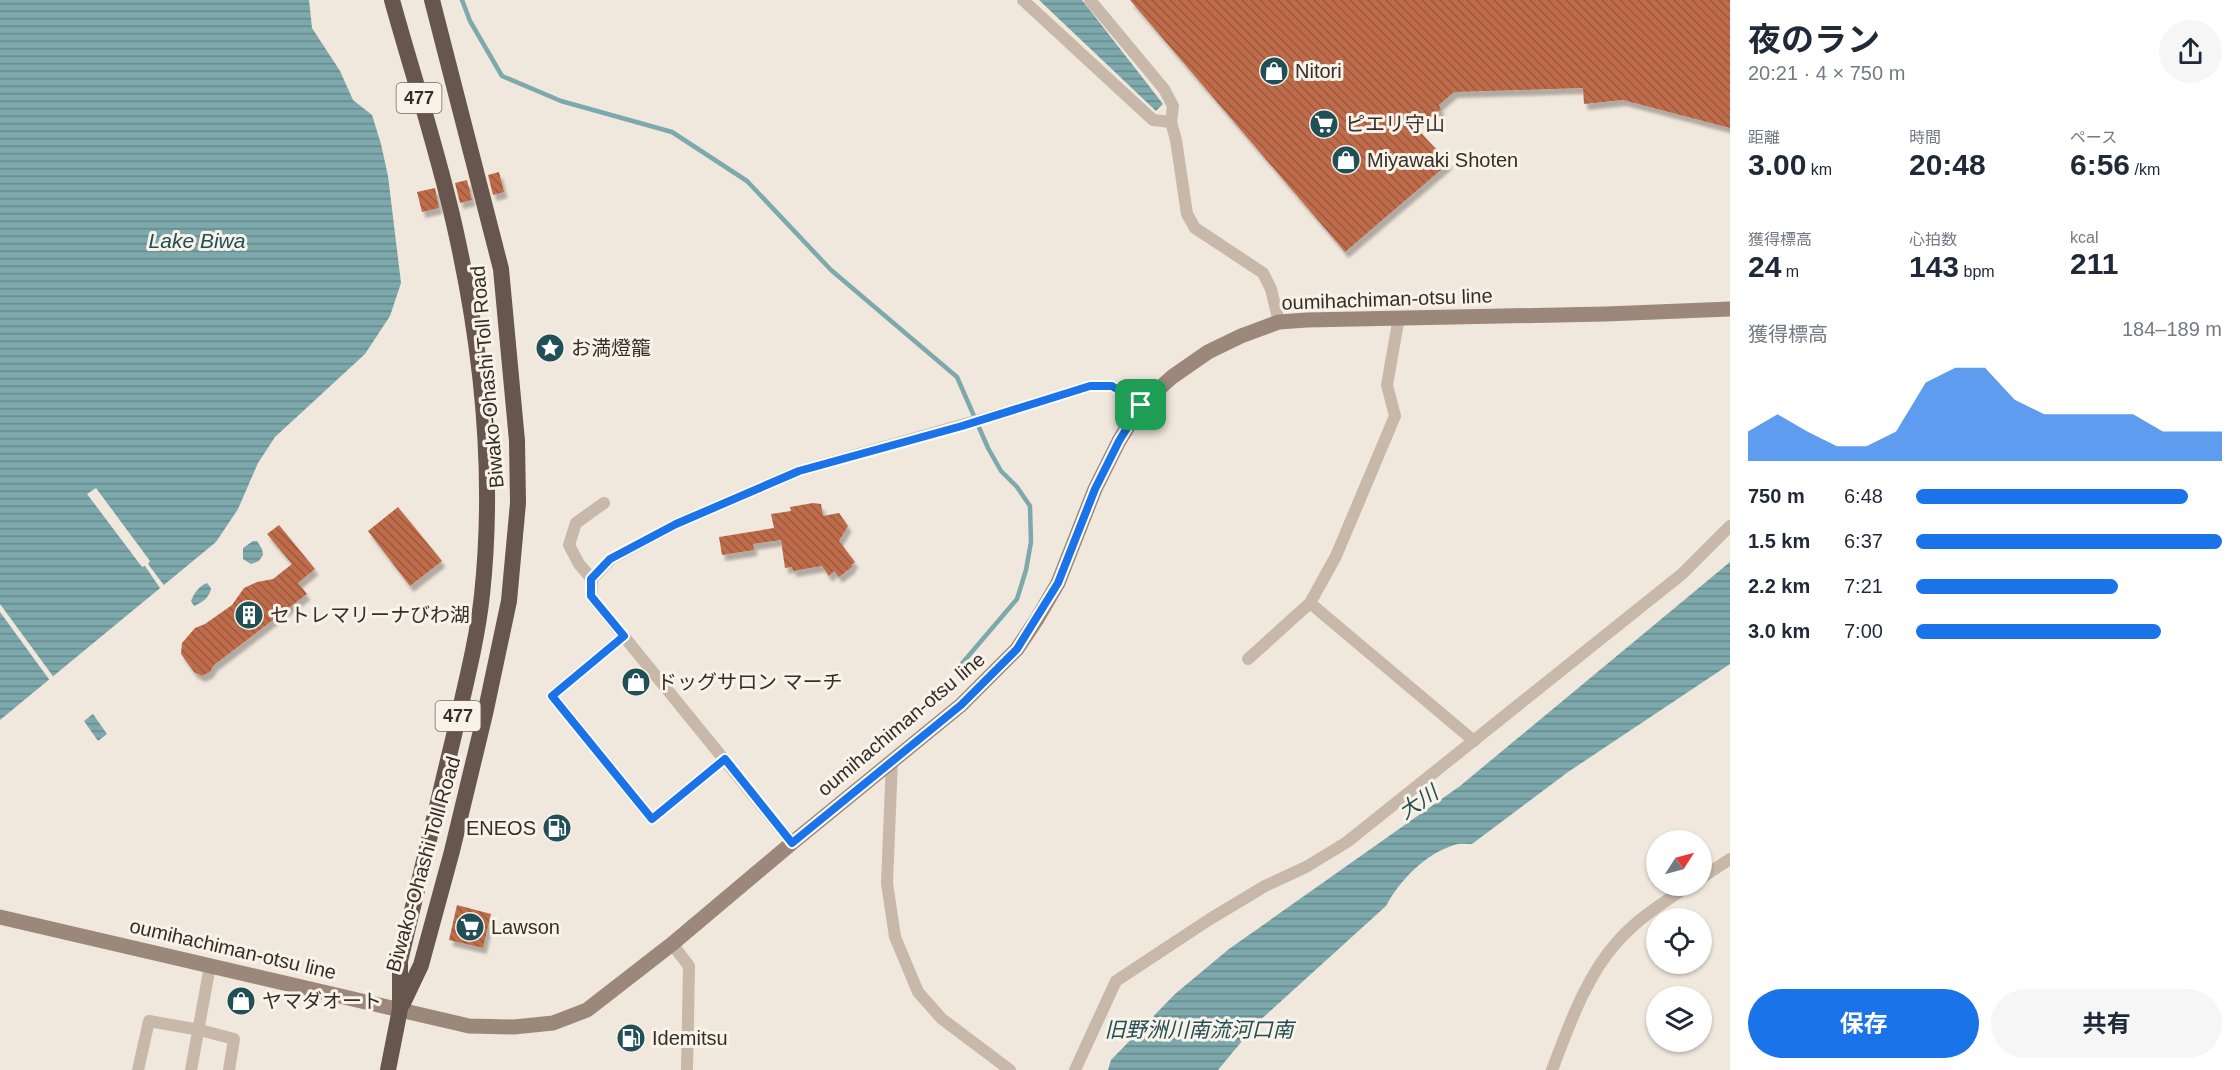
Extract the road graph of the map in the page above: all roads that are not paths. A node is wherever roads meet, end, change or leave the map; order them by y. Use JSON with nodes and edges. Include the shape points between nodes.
{"nodes":[{"id":1,"x":392,"y":0,"type":"edge"},
{"id":2,"x":432,"y":0,"type":"edge"},
{"id":3,"x":1023,"y":0,"type":"edge"},
{"id":4,"x":1090,"y":0,"type":"edge"},
{"id":5,"x":1171,"y":122,"type":"junction"},
{"id":6,"x":1730,"y":309,"type":"edge"},
{"id":7,"x":1399,"y":317,"type":"junction"},
{"id":8,"x":1279,"y":322,"type":"junction"},
{"id":9,"x":1141,"y":405,"type":"junction"},
{"id":10,"x":604,"y":503,"type":"dead end"},
{"id":11,"x":1730,"y":526,"type":"edge"},
{"id":12,"x":591,"y":579,"type":"junction"},
{"id":13,"x":1310,"y":603,"type":"junction"},
{"id":14,"x":624,"y":636,"type":"junction"},
{"id":15,"x":1248,"y":659,"type":"dead end"},
{"id":16,"x":1474,"y":741,"type":"junction"},
{"id":17,"x":725,"y":759,"type":"junction"},
{"id":18,"x":892,"y":761,"type":"junction"},
{"id":19,"x":792,"y":843,"type":"junction"},
{"id":20,"x":1730,"y":859,"type":"edge"},
{"id":21,"x":1712,"y":871,"type":"edge"},
{"id":22,"x":1673,"y":896,"type":"edge"},
{"id":23,"x":0,"y":917,"type":"edge"},
{"id":24,"x":672,"y":944,"type":"junction"},
{"id":25,"x":210,"y":966,"type":"junction"},
{"id":26,"x":400,"y":1009,"type":"junction"},
{"id":27,"x":200,"y":1030,"type":"junction"},
{"id":28,"x":138,"y":1070,"type":"edge"},
{"id":29,"x":191,"y":1070,"type":"edge"},
{"id":30,"x":229,"y":1070,"type":"edge"},
{"id":31,"x":388,"y":1070,"type":"edge"},
{"id":32,"x":687,"y":1070,"type":"edge"},
{"id":33,"x":1010,"y":1070,"type":"edge"},
{"id":34,"x":1075,"y":1070,"type":"edge"},
{"id":35,"x":1552,"y":1070,"type":"edge"}],
"edges":[{"from":1,"to":26,"type":"highway","name":"Biwako-Ohashi Toll Road","number":"477","via":[[455,229],[476,350],[486,460],[482,597],[400,961]]},
{"from":2,"to":26,"type":"highway","name":"Biwako-Ohashi Toll Road","number":"477","via":[[501,269],[517,441],[518,503],[509,601],[486,714],[421,965]]},
{"from":3,"to":5,"type":"street","via":[[1152,120]]},
{"from":4,"to":5,"type":"street","via":[[1164,89],[1173,106]]},
{"from":5,"to":8,"type":"street","via":[[1188,214],[1196,228],[1263,273]]},
{"from":6,"to":7,"type":"main road","name":"oumihachiman-otsu line"},
{"from":7,"to":8,"type":"main road","name":"oumihachiman-otsu line"},
{"from":7,"to":13,"type":"street","via":[[1387,385],[1395,416],[1336,556]]},
{"from":8,"to":9,"type":"main road","name":"oumihachiman-otsu line","via":[[1208,352]]},
{"from":9,"to":12,"type":"street","via":[[1112,386],[1090,386],[799,471],[676,524],[610,559]]},
{"from":9,"to":18,"type":"main road","name":"oumihachiman-otsu line","via":[[1095,489],[1058,583],[1017,649],[961,705]]},
{"from":10,"to":12,"type":"street","via":[[576,523],[569,546]]},
{"from":11,"to":16,"type":"street","via":[[1682,574]]},
{"from":12,"to":14,"type":"street","via":[[591,596]]},
{"from":13,"to":15,"type":"street"},
{"from":13,"to":16,"type":"street"},
{"from":14,"to":17,"type":"street"},
{"from":14,"to":17,"type":"street","via":[[552,696],[652,819]]},
{"from":16,"to":34,"type":"street","via":[[1347,843],[1229,908],[1116,981]]},
{"from":17,"to":19,"type":"street"},
{"from":18,"to":19,"type":"main road","name":"oumihachiman-otsu line"},
{"from":18,"to":33,"type":"street","via":[[887,884],[895,938],[918,992],[942,1019]]},
{"from":19,"to":24,"type":"main road","name":"oumihachiman-otsu line"},
{"from":20,"to":21,"type":"street"},
{"from":22,"to":35,"type":"street","via":[[1634,926],[1605,958],[1568,1025]]},
{"from":23,"to":25,"type":"main road","name":"oumihachiman-otsu line"},
{"from":24,"to":26,"type":"main road","name":"oumihachiman-otsu line","via":[[587,1010],[553,1023],[469,1026]]},
{"from":24,"to":32,"type":"street","via":[[689,966]]},
{"from":25,"to":26,"type":"main road","name":"oumihachiman-otsu line"},
{"from":25,"to":27,"type":"street"},
{"from":26,"to":31,"type":"highway","number":"477"},
{"from":27,"to":28,"type":"street","via":[[149,1021]]},
{"from":27,"to":29,"type":"street"},
{"from":27,"to":30,"type":"street","via":[[234,1039]]}]}
